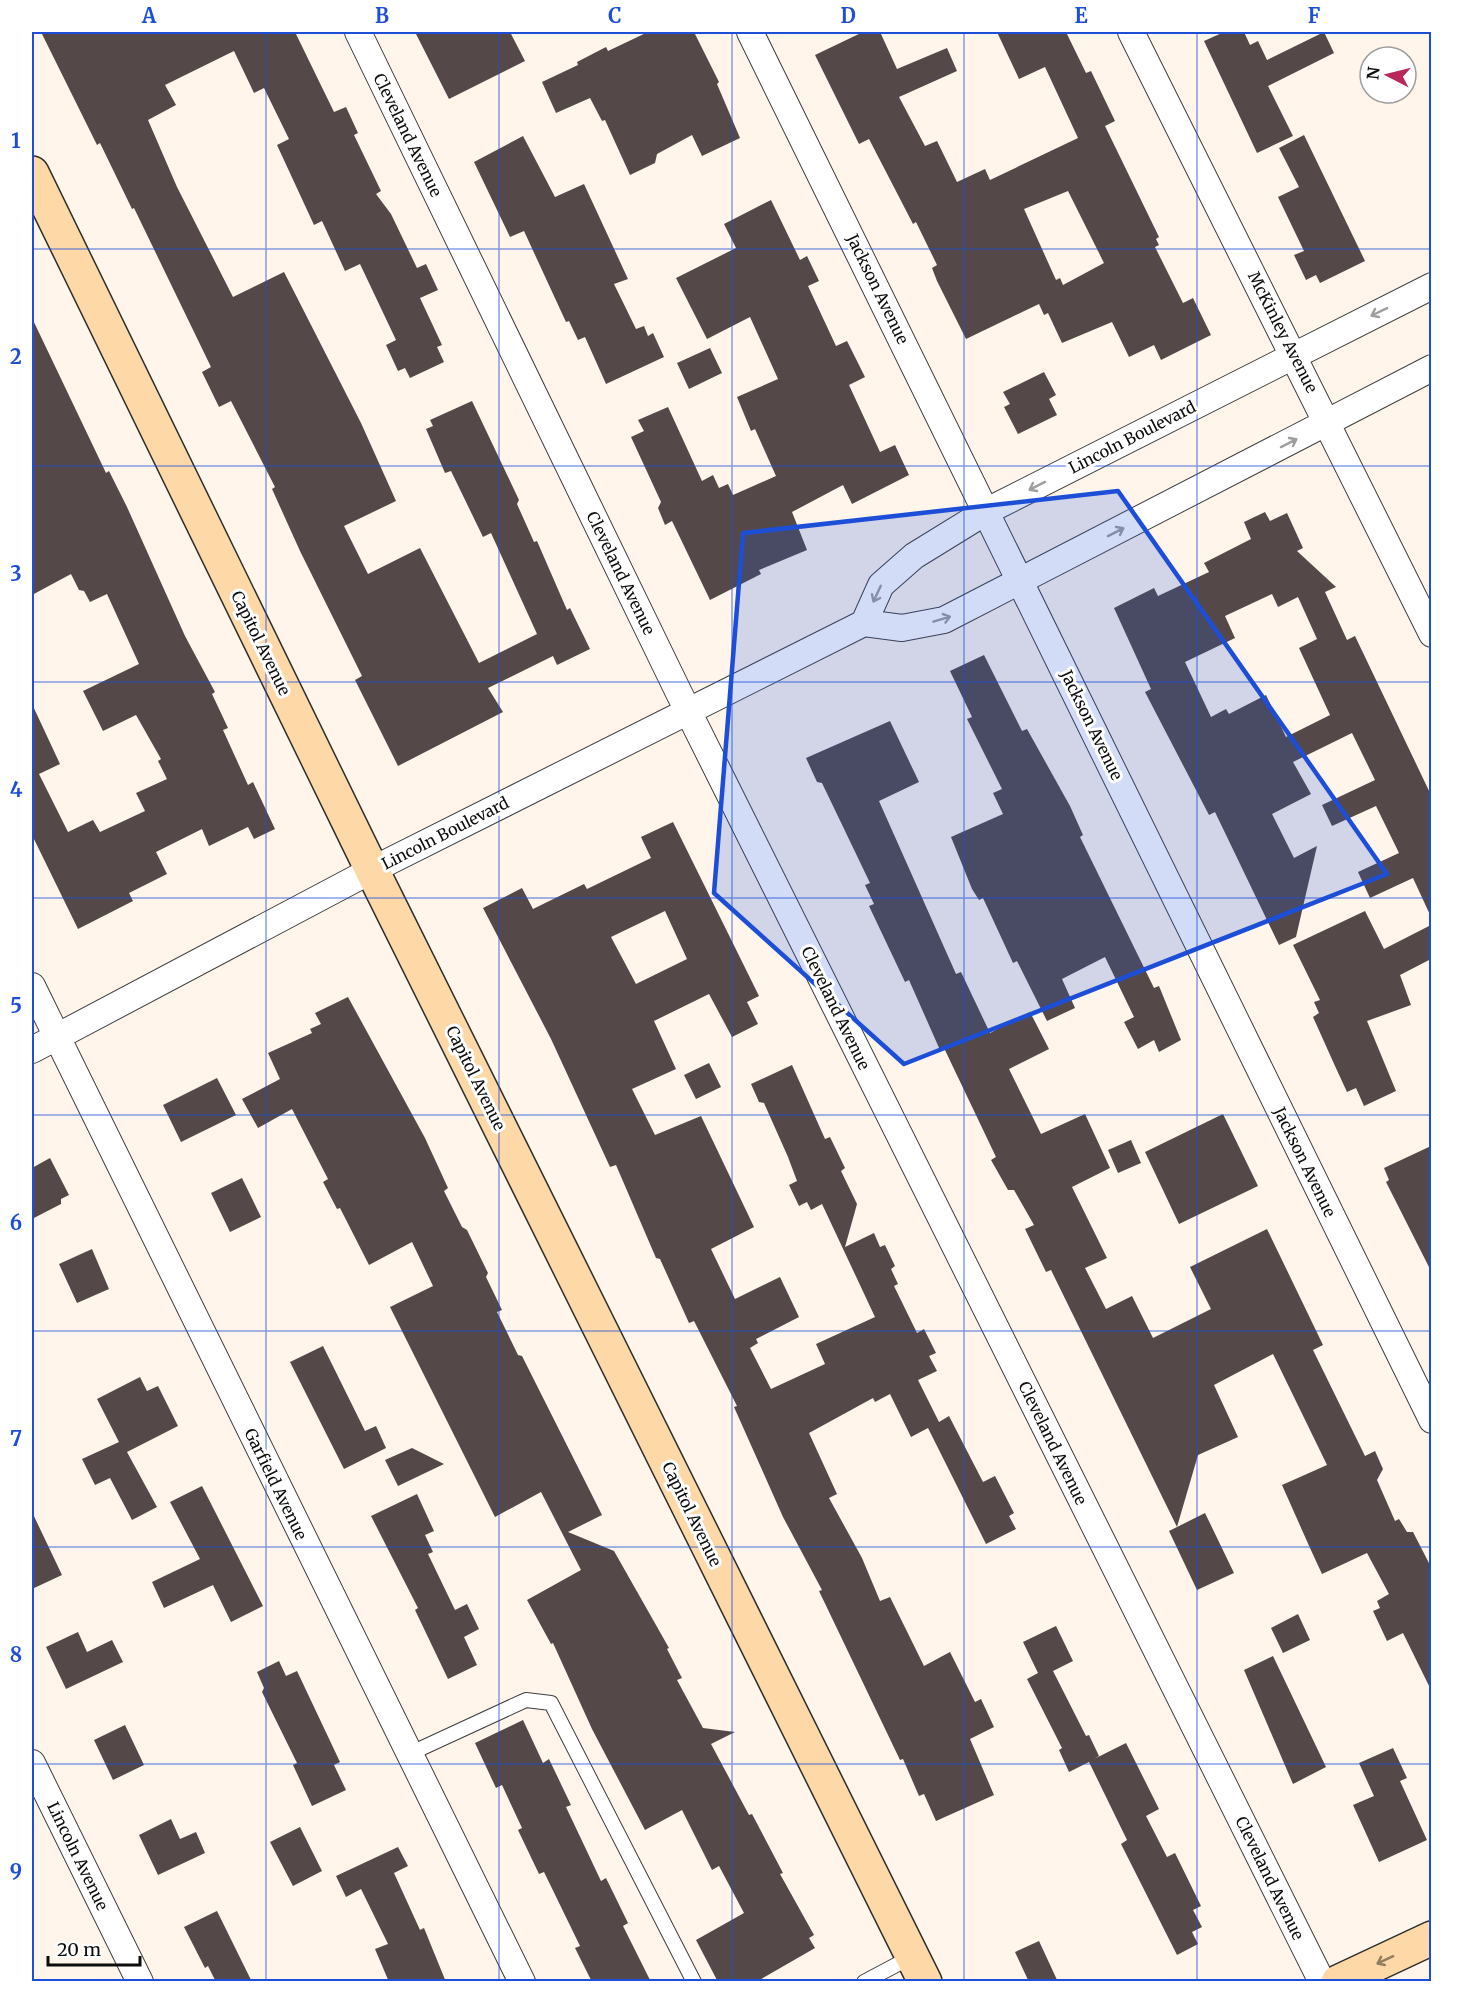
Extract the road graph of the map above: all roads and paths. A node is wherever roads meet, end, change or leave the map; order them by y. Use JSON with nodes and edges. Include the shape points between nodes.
{"nodes":[{"id":1,"x":358,"y":32,"type":"edge"},
{"id":2,"x":750,"y":32,"type":"edge"},
{"id":3,"x":1131,"y":32,"type":"edge"},
{"id":4,"x":32,"y":173,"type":"edge"},
{"id":5,"x":1431,"y":286,"type":"edge"},
{"id":6,"x":1294,"y":354,"type":"junction"},
{"id":7,"x":1431,"y":368,"type":"edge"},
{"id":8,"x":1328,"y":423,"type":"junction"},
{"id":9,"x":987,"y":511,"type":"junction"},
{"id":10,"x":1022,"y":581,"type":"junction"},
{"id":11,"x":864,"y":623,"type":"junction"},
{"id":12,"x":1431,"y":634,"type":"edge"},
{"id":13,"x":688,"y":710,"type":"junction"},
{"id":14,"x":372,"y":870,"type":"junction"},
{"id":15,"x":32,"y":986,"type":"edge"},
{"id":16,"x":57,"y":1037,"type":"junction"},
{"id":17,"x":32,"y":1050,"type":"edge"},
{"id":18,"x":1431,"y":1420,"type":"edge"},
{"id":19,"x":410,"y":1754,"type":"junction"},
{"id":20,"x":32,"y":1763,"type":"edge"},
{"id":21,"x":1431,"y":1938,"type":"edge"},
{"id":22,"x":919,"y":1969,"type":"edge"},
{"id":23,"x":140,"y":1982,"type":"edge"},
{"id":24,"x":522,"y":1982,"type":"edge"},
{"id":25,"x":694,"y":1982,"type":"edge"},
{"id":26,"x":864,"y":1982,"type":"edge"},
{"id":27,"x":1322,"y":1982,"type":"edge"},
{"id":28,"x":1338,"y":1982,"type":"edge"}],
"edges":[{"from":1,"to":13,"type":"street","name":"Cleveland Avenue"},
{"from":2,"to":9,"type":"street","name":"Jackson Avenue"},
{"from":3,"to":6,"type":"street","name":"McKinley Avenue"},
{"from":4,"to":14,"type":"main road","name":"Capitol Avenue"},
{"from":5,"to":6,"type":"street","name":"Lincoln Boulevard","one_way":true},
{"from":6,"to":8,"type":"street","name":"McKinley Avenue"},
{"from":6,"to":9,"type":"street","name":"Lincoln Boulevard","one_way":true},
{"from":7,"to":8,"type":"street"},
{"from":10,"to":8,"type":"street","one_way":true},
{"from":8,"to":12,"type":"street","name":"McKinley Avenue"},
{"from":9,"to":10,"type":"street","name":"Jackson Avenue"},
{"from":9,"to":11,"type":"street","name":"Lincoln Boulevard","one_way":true,"via":[[914,556],[881,585]]},
{"from":11,"to":10,"type":"street","one_way":true,"via":[[902,628],[944,620]]},
{"from":10,"to":18,"type":"street","name":"Jackson Avenue"},
{"from":11,"to":13,"type":"street","name":"Lincoln Boulevard"},
{"from":13,"to":14,"type":"street","name":"Lincoln Boulevard"},
{"from":13,"to":27,"type":"street","name":"Cleveland Avenue"},
{"from":14,"to":16,"type":"street","name":"Lincoln Boulevard"},
{"from":14,"to":22,"type":"main road","name":"Capitol Avenue"},
{"from":15,"to":16,"type":"street","name":"Garfield Avenue"},
{"from":16,"to":17,"type":"street","name":"Lincoln Boulevard"},
{"from":16,"to":19,"type":"street","name":"Garfield Avenue"},
{"from":19,"to":24,"type":"street","name":"Garfield Avenue"},
{"from":19,"to":25,"type":"lane","via":[[526,1700],[550,1703]]},
{"from":20,"to":23,"type":"street","name":"Lincoln Avenue"},
{"from":21,"to":28,"type":"main road","one_way":true},
{"from":22,"to":26,"type":"lane"}]}
